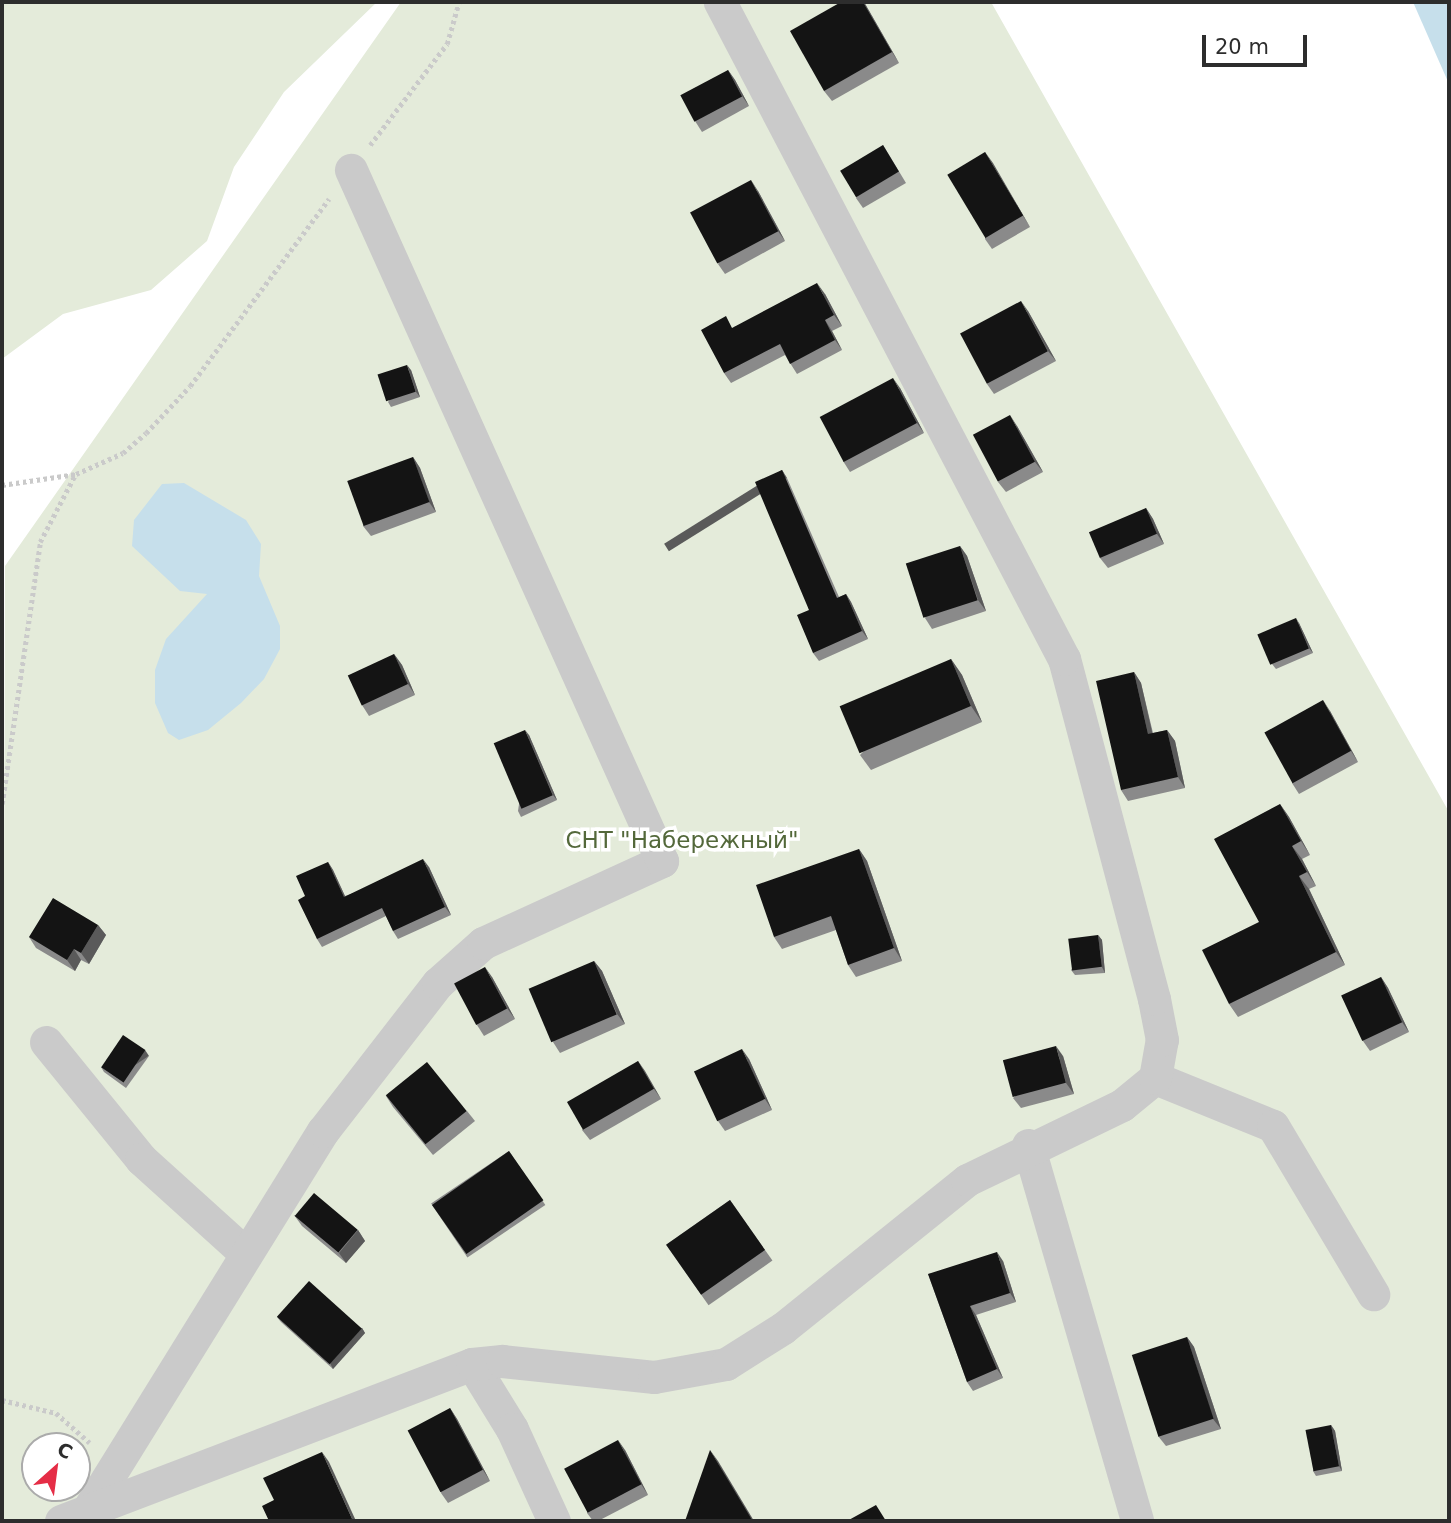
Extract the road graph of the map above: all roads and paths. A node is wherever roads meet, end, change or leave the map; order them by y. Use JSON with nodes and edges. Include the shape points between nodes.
{"nodes":[{"id":1,"x":459,"y":2,"type":"edge"},
{"id":2,"x":720,"y":2,"type":"edge"},
{"id":3,"x":351,"y":170,"type":"junction"},
{"id":4,"x":76,"y":474,"type":"junction"},
{"id":5,"x":2,"y":485,"type":"edge"},
{"id":6,"x":2,"y":804,"type":"edge"},
{"id":7,"x":46,"y":1042,"type":"dead end"},
{"id":8,"x":1154,"y":1078,"type":"junction"},
{"id":9,"x":1028,"y":1145,"type":"junction"},
{"id":10,"x":244,"y":1252,"type":"junction"},
{"id":11,"x":1373,"y":1294,"type":"dead end"},
{"id":12,"x":472,"y":1364,"type":"junction"},
{"id":13,"x":2,"y":1400,"type":"edge"},
{"id":14,"x":115,"y":1465,"type":"junction"},
{"id":15,"x":73,"y":1517,"type":"edge"},
{"id":16,"x":554,"y":1521,"type":"edge"},
{"id":17,"x":1137,"y":1521,"type":"edge"}],
"edges":[{"from":1,"to":3,"type":"path","via":[[447,44]]},
{"from":2,"to":8,"type":"street","via":[[1064,659],[1154,999],[1162,1040]]},
{"from":3,"to":4,"type":"path","via":[[190,386],[123,453]]},
{"from":3,"to":10,"type":"street","via":[[662,861],[482,943],[438,983],[323,1131]]},
{"from":4,"to":5,"type":"path"},
{"from":4,"to":6,"type":"path","via":[[40,542]]},
{"from":7,"to":10,"type":"street","via":[[141,1159]]},
{"from":8,"to":9,"type":"street","via":[[1122,1105]]},
{"from":8,"to":11,"type":"street","via":[[1273,1126]]},
{"from":9,"to":12,"type":"street","via":[[967,1180],[783,1328],[726,1364],[654,1377],[502,1361]]},
{"from":9,"to":17,"type":"street"},
{"from":10,"to":14,"type":"street"},
{"from":12,"to":15,"type":"street"},
{"from":12,"to":16,"type":"street","via":[[512,1429]]},
{"from":13,"to":14,"type":"path","via":[[56,1413]]},
{"from":14,"to":15,"type":"street"}]}
